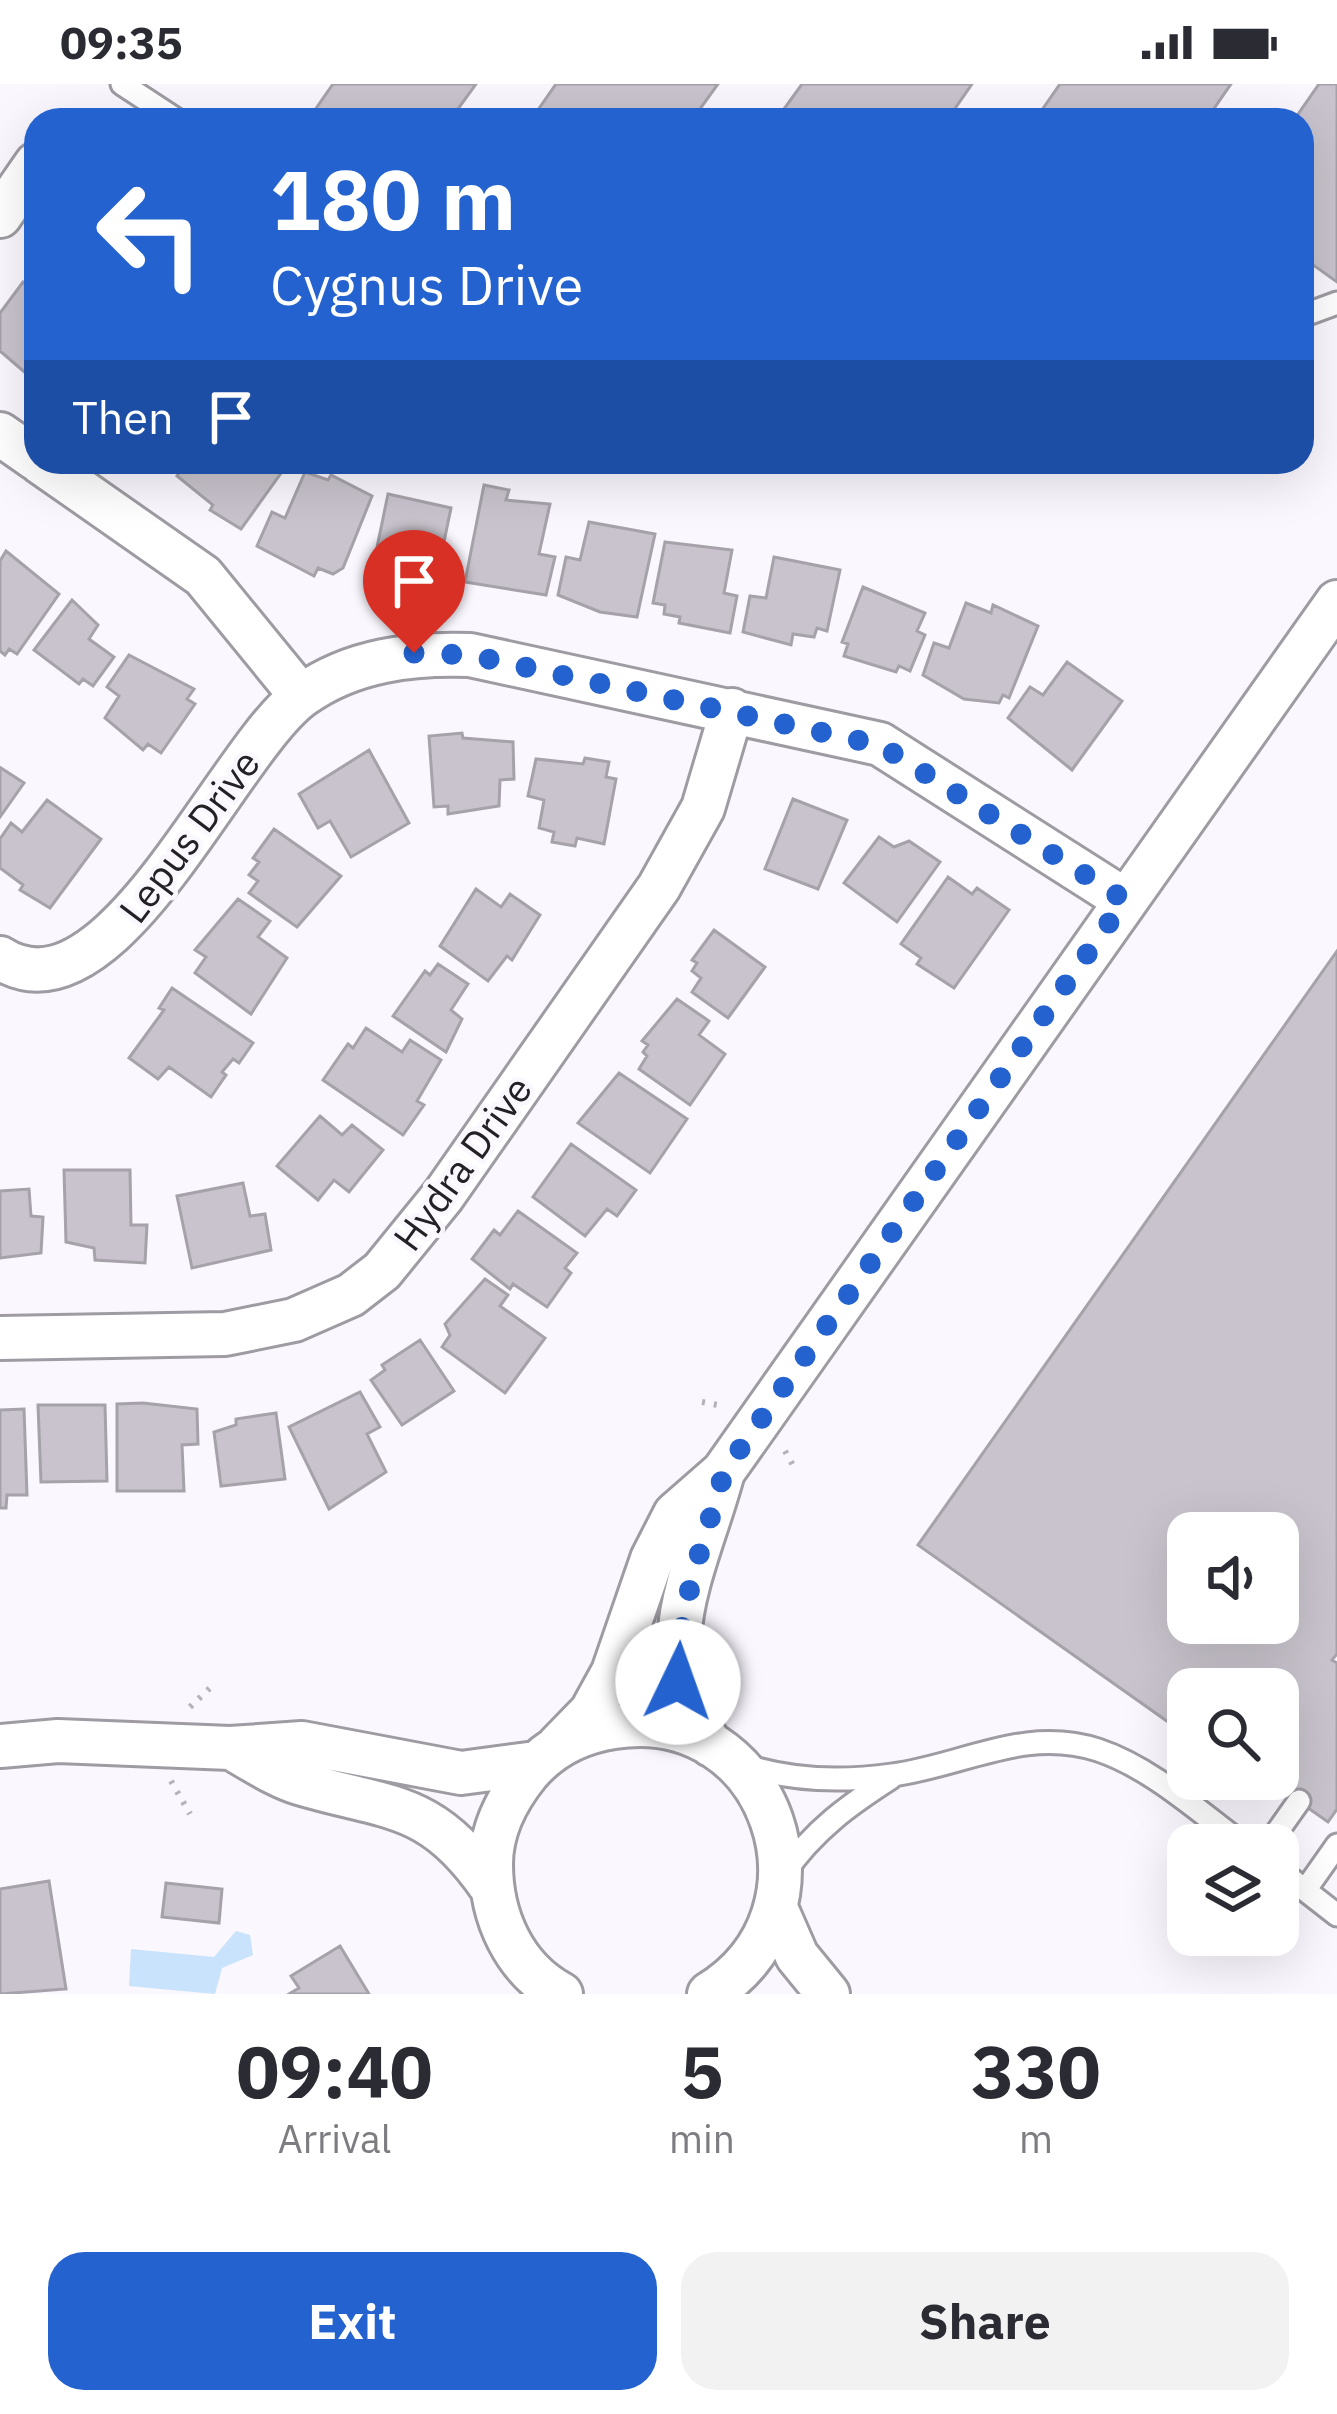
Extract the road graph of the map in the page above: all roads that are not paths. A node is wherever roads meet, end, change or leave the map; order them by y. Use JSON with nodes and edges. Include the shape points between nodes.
{"nodes":[{"id":1,"x":122,"y":84,"type":"edge"},
{"id":2,"x":159,"y":108,"type":"edge"},
{"id":3,"x":24,"y":181,"type":"edge"},
{"id":4,"x":0,"y":216,"type":"edge"},
{"id":5,"x":57,"y":474,"type":"edge"},
{"id":6,"x":1337,"y":602,"type":"edge"},
{"id":7,"x":301,"y":696,"type":"junction"},
{"id":8,"x":732,"y":710,"type":"junction"},
{"id":9,"x":1125,"y":900,"type":"junction"},
{"id":10,"x":0,"y":958,"type":"edge"},
{"id":11,"x":0,"y":1338,"type":"edge"},
{"id":12,"x":724,"y":1472,"type":"junction"},
{"id":13,"x":0,"y":1746,"type":"edge"},
{"id":14,"x":230,"y":1748,"type":"junction"},
{"id":15,"x":723,"y":1753,"type":"junction"},
{"id":16,"x":547,"y":1755,"type":"junction"},
{"id":17,"x":895,"y":1775,"type":"junction"},
{"id":18,"x":1299,"y":1801,"type":"dead end"},
{"id":19,"x":1215,"y":1824,"type":"edge"},
{"id":20,"x":1283,"y":1824,"type":"edge"},
{"id":21,"x":1337,"y":1845,"type":"edge"},
{"id":22,"x":1299,"y":1884,"type":"edge"},
{"id":23,"x":491,"y":1887,"type":"junction"},
{"id":24,"x":1306,"y":1889,"type":"junction"},
{"id":25,"x":779,"y":1893,"type":"junction"},
{"id":26,"x":1337,"y":1915,"type":"edge"},
{"id":27,"x":507,"y":1939,"type":"junction"},
{"id":28,"x":508,"y":1994,"type":"edge"},
{"id":29,"x":560,"y":1994,"type":"edge"},
{"id":30,"x":709,"y":1994,"type":"edge"},
{"id":31,"x":828,"y":1994,"type":"edge"}],
"edges":[{"from":1,"to":2,"type":"lane"},
{"from":3,"to":4,"type":"street"},
{"from":5,"to":7,"type":"street","via":[[203,576]]},
{"from":6,"to":9,"type":"street"},
{"from":7,"to":8,"type":"street","via":[[346,672],[414,653],[470,655]]},
{"from":7,"to":10,"type":"street","name":"Lepus Drive","via":[[249,752],[118,933],[68,967],[25,969]]},
{"from":8,"to":9,"type":"street","via":[[880,745]]},
{"from":8,"to":11,"type":"street","name":"Hydra Drive","via":[[704,808],[659,887],[382,1271],[294,1320],[225,1334]]},
{"from":9,"to":12,"type":"street"},
{"from":12,"to":15,"type":"street","via":[[677,1638],[678,1682],[690,1715]]},
{"from":12,"to":16,"type":"street","via":[[675,1514],[613,1672],[591,1712]]},
{"from":13,"to":14,"type":"street"},
{"from":14,"to":16,"type":"street","via":[[302,1743],[461,1773]]},
{"from":14,"to":23,"type":"street","via":[[296,1782],[403,1808],[471,1858]]},
{"from":15,"to":16,"type":"street","via":[[674,1729],[634,1724],[595,1730]]},
{"from":15,"to":17,"type":"lane","via":[[784,1778]]},
{"from":15,"to":25,"type":"street","via":[[771,1814]]},
{"from":16,"to":23,"type":"street","via":[[499,1820]]},
{"from":17,"to":19,"type":"lane","via":[[1014,1741],[1096,1749],[1144,1772]]},
{"from":17,"to":25,"type":"lane","via":[[804,1844]]},
{"from":18,"to":20,"type":"lane"},
{"from":21,"to":24,"type":"lane"},
{"from":22,"to":24,"type":"lane"},
{"from":23,"to":27,"type":"street"},
{"from":24,"to":26,"type":"lane"},
{"from":25,"to":30,"type":"street","via":[[758,1948]]},
{"from":25,"to":31,"type":"street","via":[[797,1956]]},
{"from":27,"to":28,"type":"street"},
{"from":27,"to":29,"type":"street"}]}
